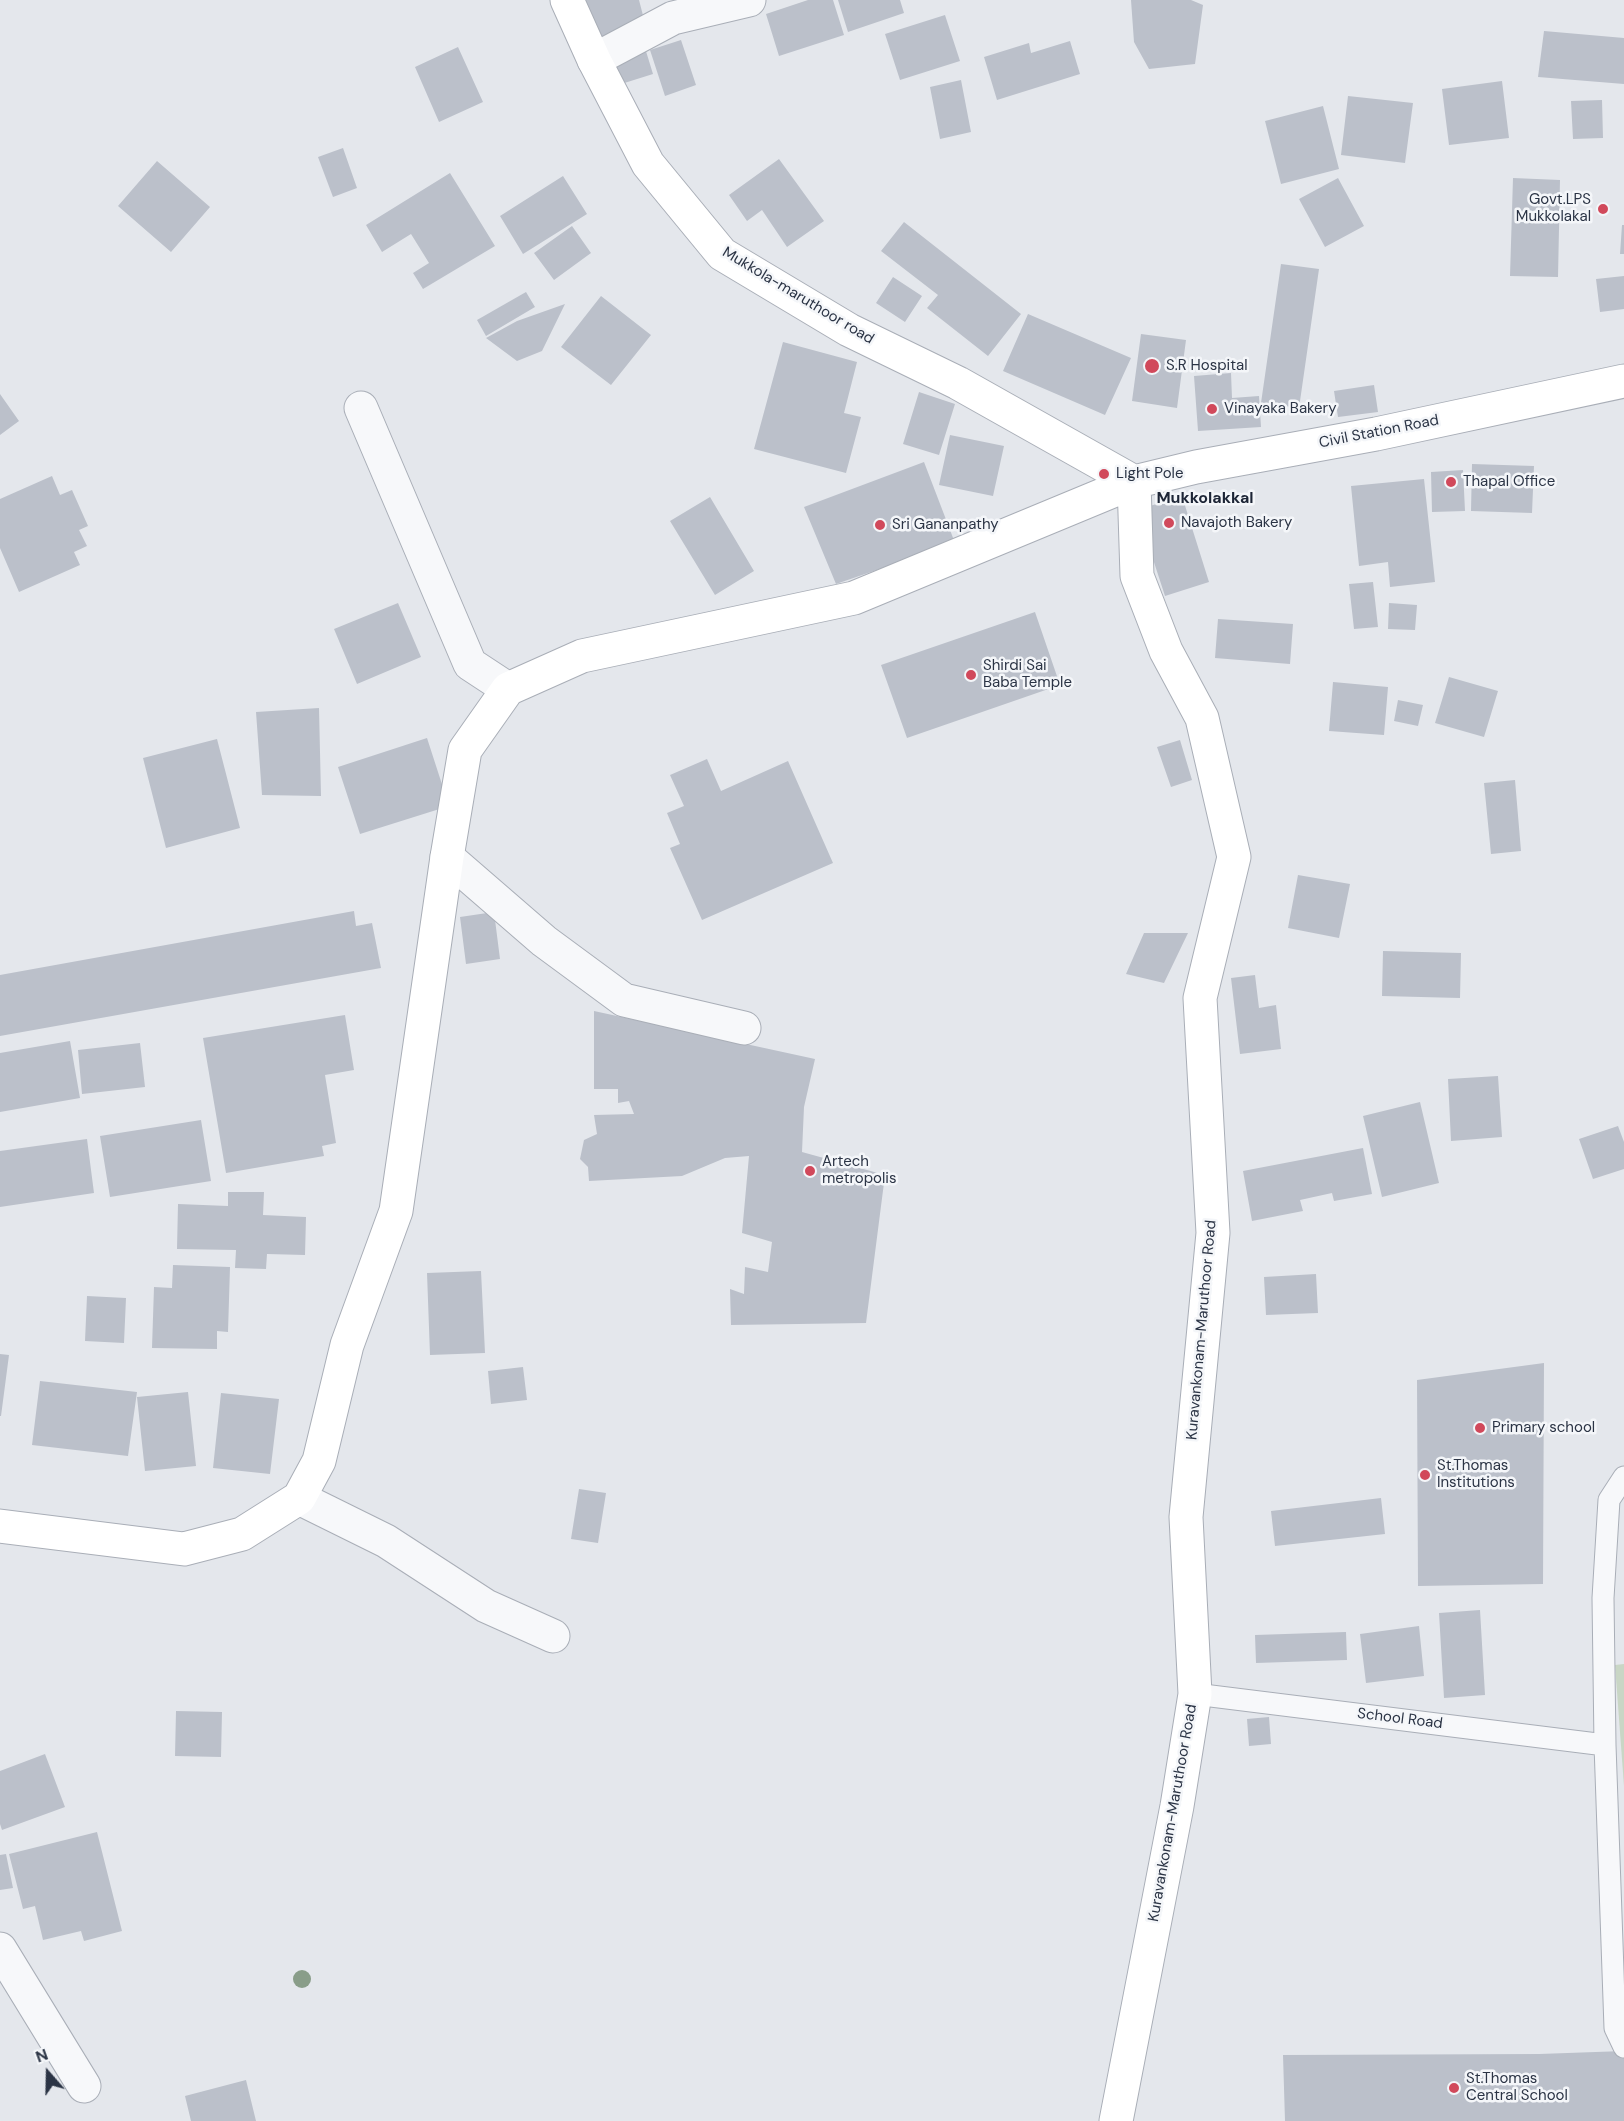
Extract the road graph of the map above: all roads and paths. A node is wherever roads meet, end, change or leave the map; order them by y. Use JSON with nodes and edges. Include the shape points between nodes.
{"nodes":[{"id":1,"x":567,"y":0,"type":"edge"},
{"id":2,"x":749,"y":0,"type":"edge"},
{"id":3,"x":594,"y":60,"type":"junction"},
{"id":4,"x":1624,"y":381,"type":"edge"},
{"id":5,"x":362,"y":408,"type":"dead end"},
{"id":6,"x":1134,"y":482,"type":"junction"},
{"id":7,"x":508,"y":689,"type":"junction"},
{"id":8,"x":447,"y":857,"type":"junction"},
{"id":9,"x":744,"y":1028,"type":"dead end"},
{"id":10,"x":1624,"y":1476,"type":"edge"},
{"id":11,"x":299,"y":1498,"type":"junction"},
{"id":12,"x":0,"y":1526,"type":"edge"},
{"id":13,"x":553,"y":1636,"type":"dead end"},
{"id":14,"x":1195,"y":1694,"type":"junction"},
{"id":15,"x":1605,"y":1745,"type":"junction"},
{"id":16,"x":0,"y":1949,"type":"edge"},
{"id":17,"x":1624,"y":2048,"type":"edge"},
{"id":18,"x":84,"y":2086,"type":"dead end"},
{"id":19,"x":1116,"y":2121,"type":"edge"}],
"edges":[{"from":1,"to":3,"type":"main road","name":"Mukkola-maruthoor road"},
{"from":2,"to":3,"type":"street","via":[[673,18]]},
{"from":3,"to":6,"type":"main road","name":"Mukkola-maruthoor road","via":[[648,164],[722,254],[849,330],[958,383]]},
{"from":4,"to":6,"type":"main road","name":"Civil Station Road"},
{"from":5,"to":7,"type":"street","via":[[470,664]]},
{"from":6,"to":7,"type":"main road","name":"Civil Station Road","via":[[854,598],[582,656]]},
{"from":6,"to":14,"type":"main road","name":"Kuravankonam-Maruthoor Road","via":[[1137,576],[1166,651],[1202,718],[1234,857],[1200,998],[1213,1233],[1186,1517]]},
{"from":7,"to":8,"type":"main road","via":[[465,750]]},
{"from":8,"to":9,"type":"street","via":[[544,941],[624,1000]]},
{"from":8,"to":11,"type":"main road","via":[[396,1211],[347,1345],[319,1461]]},
{"from":10,"to":15,"type":"lane","via":[[1610,1500],[1603,1598]]},
{"from":11,"to":12,"type":"main road","via":[[242,1534],[184,1549]]},
{"from":11,"to":13,"type":"street","via":[[386,1541],[486,1606]]},
{"from":14,"to":15,"type":"lane","name":"School Road"},
{"from":14,"to":19,"type":"main road","name":"Kuravankonam-Maruthoor Road"},
{"from":15,"to":17,"type":"lane","via":[[1615,2028]]},
{"from":16,"to":18,"type":"street"}]}
